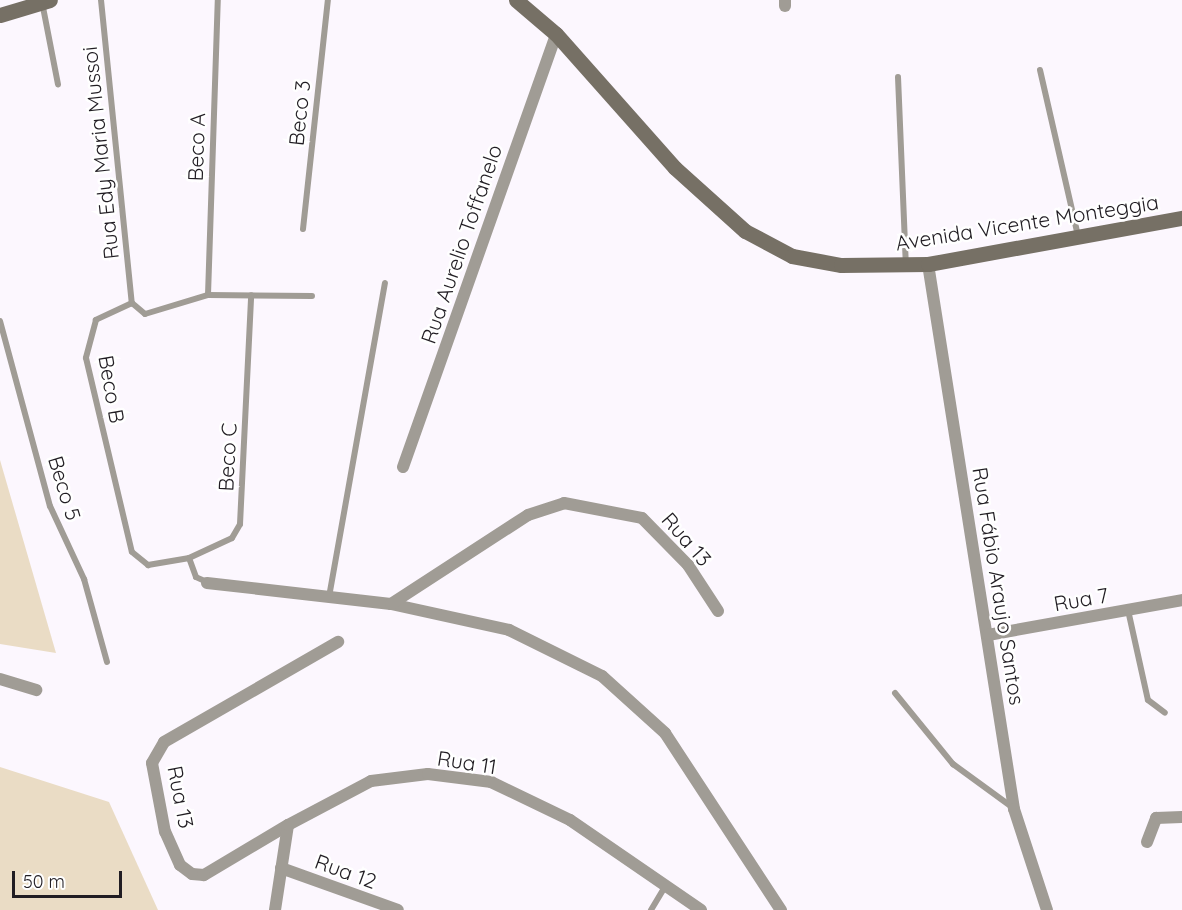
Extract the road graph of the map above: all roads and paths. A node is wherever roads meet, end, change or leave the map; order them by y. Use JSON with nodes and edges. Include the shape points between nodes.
{"nodes":[{"id":1,"x":16,"y":0,"type":"edge"},
{"id":2,"x":101,"y":0,"type":"edge"},
{"id":3,"x":218,"y":0,"type":"edge"},
{"id":4,"x":328,"y":0,"type":"edge"},
{"id":5,"x":516,"y":0,"type":"edge"},
{"id":6,"x":46,"y":1,"type":"edge"},
{"id":7,"x":0,"y":7,"type":"edge"},
{"id":8,"x":0,"y":15,"type":"edge"},
{"id":9,"x":556,"y":34,"type":"junction"},
{"id":10,"x":1041,"y":70,"type":"dead end"},
{"id":11,"x":898,"y":77,"type":"dead end"},
{"id":12,"x":58,"y":84,"type":"dead end"},
{"id":13,"x":1182,"y":218,"type":"edge"},
{"id":14,"x":303,"y":229,"type":"dead end"},
{"id":15,"x":1078,"y":237,"type":"junction"},
{"id":16,"x":928,"y":264,"type":"junction"},
{"id":17,"x":906,"y":265,"type":"junction"},
{"id":18,"x":385,"y":283,"type":"dead end"},
{"id":19,"x":208,"y":295,"type":"junction"},
{"id":20,"x":251,"y":295,"type":"junction"},
{"id":21,"x":312,"y":297,"type":"dead end"},
{"id":22,"x":132,"y":303,"type":"junction"},
{"id":23,"x":0,"y":321,"type":"edge"},
{"id":24,"x":403,"y":467,"type":"dead end"},
{"id":25,"x":189,"y":558,"type":"junction"},
{"id":26,"x":207,"y":583,"type":"joint"},
{"id":27,"x":329,"y":597,"type":"junction"},
{"id":28,"x":1182,"y":600,"type":"edge"},
{"id":29,"x":391,"y":604,"type":"junction"},
{"id":30,"x":1128,"y":610,"type":"junction"},
{"id":31,"x":718,"y":611,"type":"dead end"},
{"id":32,"x":988,"y":635,"type":"junction"},
{"id":33,"x":338,"y":642,"type":"dead end"},
{"id":34,"x":107,"y":662,"type":"dead end"},
{"id":35,"x":0,"y":678,"type":"edge"},
{"id":36,"x":36,"y":690,"type":"dead end"},
{"id":37,"x":895,"y":693,"type":"dead end"},
{"id":38,"x":1165,"y":713,"type":"dead end"},
{"id":39,"x":1014,"y":809,"type":"junction"},
{"id":40,"x":1182,"y":817,"type":"edge"},
{"id":41,"x":288,"y":825,"type":"junction"},
{"id":42,"x":1148,"y":842,"type":"dead end"},
{"id":43,"x":281,"y":868,"type":"junction"},
{"id":44,"x":666,"y":885,"type":"junction"},
{"id":45,"x":275,"y":910,"type":"edge"},
{"id":46,"x":398,"y":910,"type":"edge"},
{"id":47,"x":651,"y":910,"type":"edge"},
{"id":48,"x":702,"y":910,"type":"edge"},
{"id":49,"x":781,"y":910,"type":"edge"},
{"id":50,"x":1047,"y":910,"type":"edge"}],
"edges":[{"from":1,"to":7,"type":"main road"},
{"from":2,"to":22,"type":"lane","name":"Rua Edy Maria Mussoi"},
{"from":3,"to":19,"type":"lane","name":"Beco A"},
{"from":4,"to":14,"type":"lane","name":"Beco 3"},
{"from":5,"to":9,"type":"main road","name":"Avenida Vicente Monteggia"},
{"from":6,"to":8,"type":"main road"},
{"from":6,"to":12,"type":"lane"},
{"from":9,"to":17,"type":"main road","name":"Avenida Vicente Monteggia","via":[[675,168],[745,231],[792,256],[841,266]]},
{"from":9,"to":24,"type":"street","name":"Rua Aurelio Toffanelo"},
{"from":10,"to":15,"type":"lane"},
{"from":11,"to":17,"type":"lane"},
{"from":13,"to":15,"type":"main road","name":"Avenida Vicente Monteggia"},
{"from":15,"to":16,"type":"main road","name":"Avenida Vicente Monteggia"},
{"from":16,"to":17,"type":"main road","name":"Avenida Vicente Monteggia"},
{"from":16,"to":32,"type":"street","name":"Rua Fábio Araujo Santos"},
{"from":18,"to":27,"type":"lane"},
{"from":19,"to":20,"type":"lane"},
{"from":19,"to":22,"type":"lane","via":[[145,314]]},
{"from":20,"to":21,"type":"lane"},
{"from":20,"to":25,"type":"lane","name":"Beco C","via":[[240,524],[232,538]]},
{"from":22,"to":25,"type":"lane","name":"Beco B","via":[[96,320],[86,358],[132,552],[148,565]]},
{"from":23,"to":34,"type":"lane","name":"Beco 5","via":[[50,506],[84,579]]},
{"from":25,"to":26,"type":"lane","via":[[196,577]]},
{"from":26,"to":27,"type":"street"},
{"from":27,"to":29,"type":"street"},
{"from":28,"to":30,"type":"street","name":"Rua 7"},
{"from":29,"to":31,"type":"street","name":"Rua 13","via":[[528,514],[564,503],[642,518],[688,565]]},
{"from":29,"to":49,"type":"street","via":[[508,630],[602,676],[665,733]]},
{"from":30,"to":32,"type":"street","name":"Rua 7"},
{"from":30,"to":38,"type":"lane","via":[[1148,700]]},
{"from":32,"to":39,"type":"street","name":"Rua Fábio Araujo Santos"},
{"from":33,"to":41,"type":"street","name":"Rua 13","via":[[164,742],[152,763],[165,832],[180,865],[192,874],[204,875]]},
{"from":35,"to":36,"type":"street"},
{"from":37,"to":39,"type":"lane","via":[[953,764]]},
{"from":39,"to":50,"type":"street","name":"Rua Fábio Araujo Santos"},
{"from":40,"to":42,"type":"street","via":[[1156,818]]},
{"from":41,"to":43,"type":"street"},
{"from":41,"to":44,"type":"street","name":"Rua 11","via":[[371,780],[428,774],[491,782],[570,820]]},
{"from":43,"to":45,"type":"street"},
{"from":43,"to":46,"type":"street","name":"Rua 12"},
{"from":44,"to":47,"type":"lane"},
{"from":44,"to":48,"type":"street","name":"Rua 11"}]}
